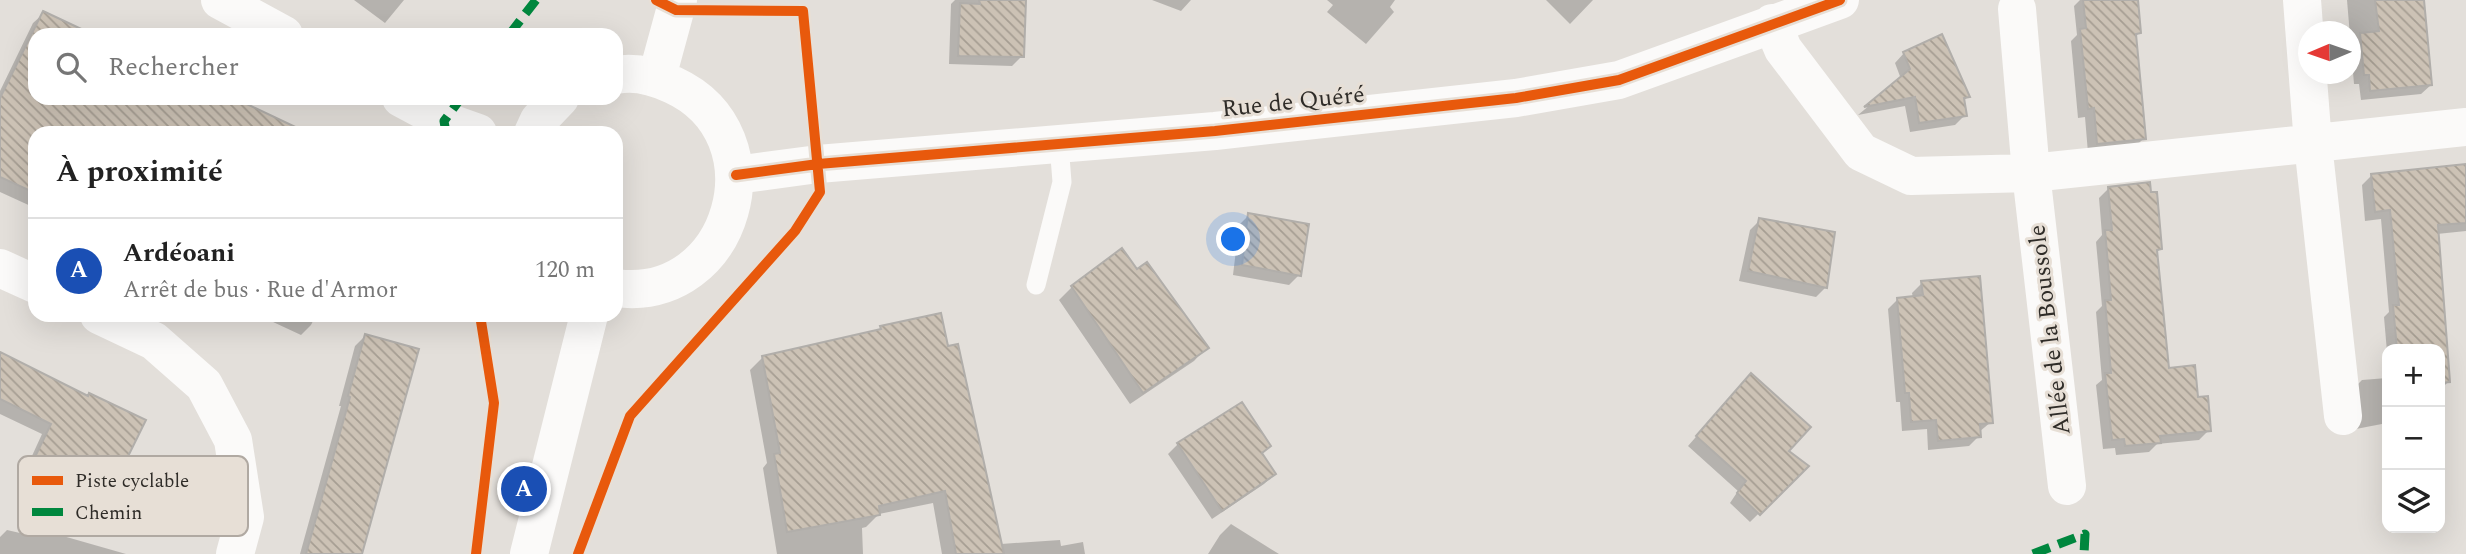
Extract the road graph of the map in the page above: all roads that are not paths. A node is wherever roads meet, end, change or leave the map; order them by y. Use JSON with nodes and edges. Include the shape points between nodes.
{"nodes":[{"id":1,"x":220,"y":0,"type":"edge"},
{"id":2,"x":678,"y":0,"type":"edge"},
{"id":3,"x":2302,"y":0,"type":"edge"},
{"id":4,"x":1831,"y":2,"type":"edge"},
{"id":5,"x":2017,"y":9,"type":"dead end"},
{"id":6,"x":1772,"y":23,"type":"junction"},
{"id":7,"x":272,"y":28,"type":"edge"},
{"id":8,"x":623,"y":73,"type":"edge"},
{"id":9,"x":657,"y":77,"type":"junction"},
{"id":10,"x":414,"y":105,"type":"edge"},
{"id":11,"x":553,"y":105,"type":"edge"},
{"id":12,"x":458,"y":126,"type":"edge"},
{"id":13,"x":536,"y":126,"type":"edge"},
{"id":14,"x":2466,"y":127,"type":"edge"},
{"id":15,"x":1059,"y":144,"type":"junction"},
{"id":16,"x":2313,"y":144,"type":"junction"},
{"id":17,"x":2031,"y":173,"type":"junction"},
{"id":18,"x":736,"y":175,"type":"junction"},
{"id":19,"x":0,"y":268,"type":"edge"},
{"id":20,"x":28,"y":281,"type":"edge"},
{"id":21,"x":1036,"y":285,"type":"dead end"},
{"id":22,"x":623,"y":289,"type":"edge"},
{"id":23,"x":114,"y":322,"type":"edge"},
{"id":24,"x":587,"y":322,"type":"edge"},
{"id":25,"x":2343,"y":416,"type":"dead end"},
{"id":26,"x":235,"y":456,"type":"edge"},
{"id":27,"x":2067,"y":486,"type":"dead end"},
{"id":28,"x":240,"y":536,"type":"edge"},
{"id":29,"x":235,"y":554,"type":"edge"},
{"id":30,"x":529,"y":554,"type":"edge"}],
"edges":[{"from":1,"to":7,"type":"street"},
{"from":2,"to":9,"type":"street"},
{"from":3,"to":16,"type":"street"},
{"from":4,"to":6,"type":"street","name":"Rue de Quéré"},
{"from":5,"to":17,"type":"street","name":"Allée de la Boussole"},
{"from":6,"to":15,"type":"street","name":"Rue de Quéré","via":[[1619,80],[1516,98]]},
{"from":6,"to":17,"type":"street","via":[[1783,50],[1861,152],[1911,176]]},
{"from":8,"to":9,"type":"street"},
{"from":9,"to":18,"type":"street","via":[[687,91],[712,114],[729,143]]},
{"from":10,"to":12,"type":"street"},
{"from":11,"to":13,"type":"street"},
{"from":14,"to":16,"type":"street"},
{"from":15,"to":18,"type":"street","name":"Rue de Quéré"},
{"from":15,"to":21,"type":"lane","via":[[1062,181]]},
{"from":16,"to":17,"type":"street"},
{"from":16,"to":25,"type":"street"},
{"from":17,"to":27,"type":"street","name":"Allée de la Boussole"},
{"from":18,"to":22,"type":"street","via":[[732,210],[718,242],[694,267],[664,284]]},
{"from":19,"to":20,"type":"street"},
{"from":23,"to":26,"type":"street","via":[[153,341],[204,385],[233,440]]},
{"from":24,"to":30,"type":"street"},
{"from":28,"to":29,"type":"street"}]}
